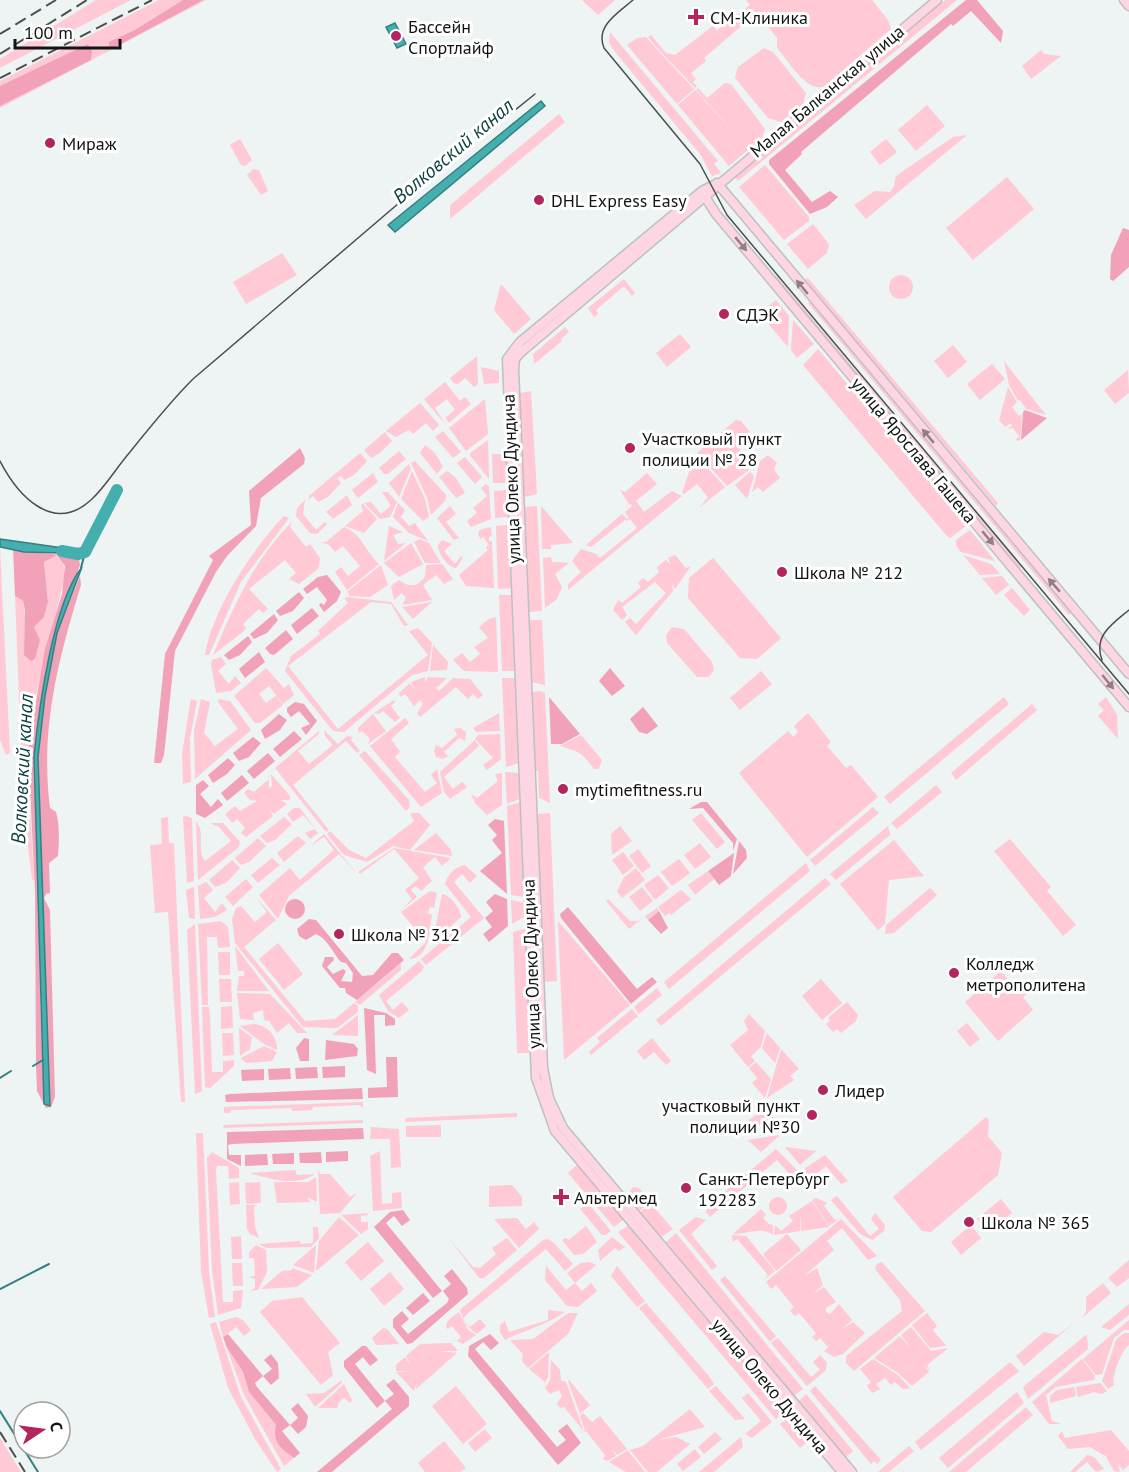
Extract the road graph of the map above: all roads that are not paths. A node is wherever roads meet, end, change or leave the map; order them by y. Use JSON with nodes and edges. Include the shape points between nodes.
{"nodes":[{"id":1,"x":937,"y":0,"type":"edge"},
{"id":2,"x":1124,"y":0,"type":"edge"},
{"id":3,"x":1129,"y":6,"type":"edge"},
{"id":4,"x":717,"y":183,"type":"junction"},
{"id":5,"x":704,"y":194,"type":"junction"},
{"id":6,"x":515,"y":353,"type":"junction"},
{"id":7,"x":1129,"y":674,"type":"edge"},
{"id":8,"x":1129,"y":707,"type":"edge"},
{"id":9,"x":842,"y":1472,"type":"edge"},
{"id":10,"x":852,"y":1472,"type":"edge"}],
"edges":[{"from":1,"to":4,"type":"street","name":"Малая Балканская улица"},
{"from":2,"to":3,"type":"street"},
{"from":4,"to":5,"type":"street","name":"Малая Балканская улица"},
{"from":7,"to":4,"type":"street","name":"улица Ярослава Гашека","one_way":true},
{"from":5,"to":6,"type":"street","name":"Малая Балканская улица"},
{"from":5,"to":8,"type":"street","name":"улица Ярослава Гашека","one_way":true,"via":[[716,214]]},
{"from":6,"to":9,"type":"street","name":"улица Олеко Дундича","via":[[507,364],[507,390],[536,1078],[541,1098],[559,1136]]},
{"from":6,"to":10,"type":"street","name":"улица Олеко Дундича","via":[[543,1068],[549,1098],[561,1126]]}]}
